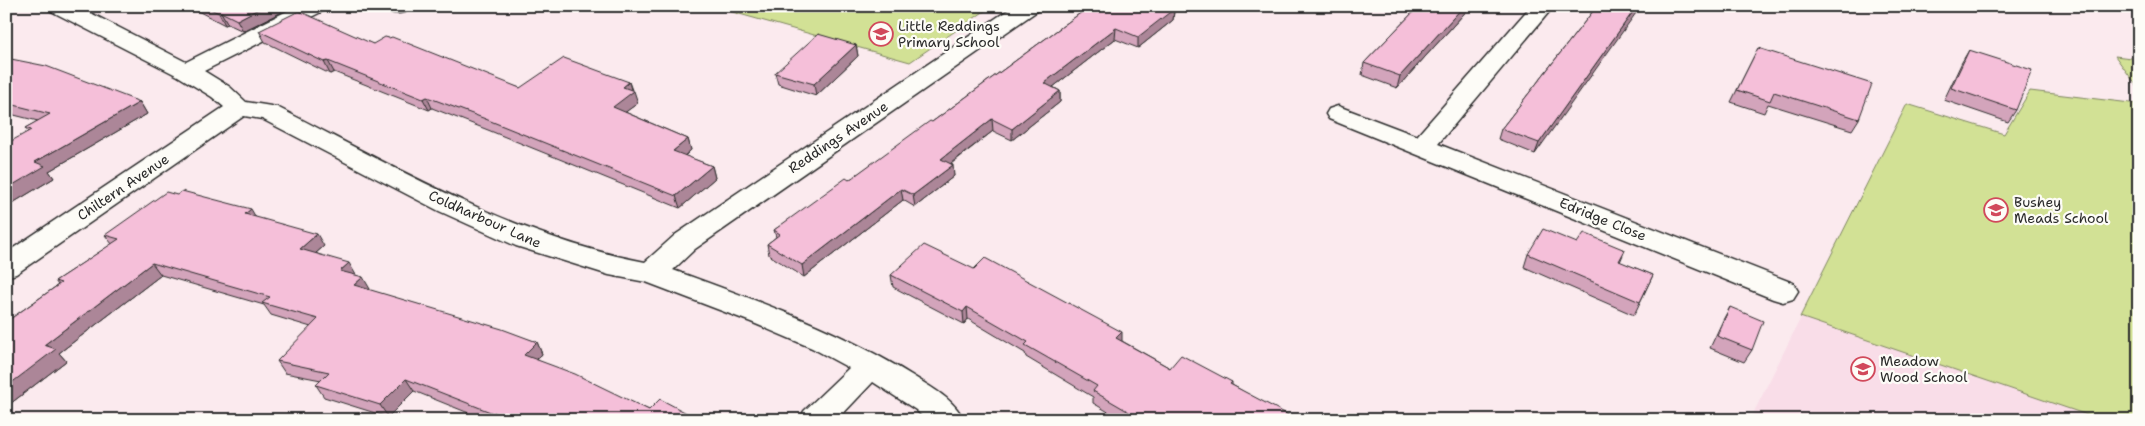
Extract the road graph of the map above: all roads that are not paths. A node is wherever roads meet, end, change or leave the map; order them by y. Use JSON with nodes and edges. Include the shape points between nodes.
{"nodes":[{"id":1,"x":58,"y":6,"type":"edge"},
{"id":2,"x":315,"y":6,"type":"edge"},
{"id":3,"x":1029,"y":6,"type":"edge"},
{"id":4,"x":1544,"y":6,"type":"edge"},
{"id":5,"x":186,"y":71,"type":"junction"},
{"id":6,"x":239,"y":108,"type":"junction"},
{"id":7,"x":1338,"y":114,"type":"dead end"},
{"id":8,"x":1422,"y":146,"type":"junction"},
{"id":9,"x":6,"y":267,"type":"edge"},
{"id":10,"x":651,"y":273,"type":"junction"},
{"id":11,"x":1783,"y":291,"type":"dead end"},
{"id":12,"x":871,"y":366,"type":"junction"},
{"id":13,"x":816,"y":420,"type":"edge"},
{"id":14,"x":948,"y":420,"type":"edge"}],
"edges":[{"from":1,"to":5,"type":"street"},
{"from":2,"to":5,"type":"street"},
{"from":3,"to":10,"type":"street","name":"Reddings Avenue","via":[[685,242]]},
{"from":4,"to":8,"type":"street"},
{"from":5,"to":6,"type":"street","via":[[221,92]]},
{"from":6,"to":9,"type":"street","name":"Chiltern Avenue"},
{"from":6,"to":10,"type":"street","name":"Coldharbour Lane","via":[[268,112],[449,205],[526,239],[610,266]]},
{"from":7,"to":8,"type":"street","name":"Edridge Close"},
{"from":8,"to":11,"type":"street","name":"Edridge Close"},
{"from":10,"to":12,"type":"street","name":"Coldharbour Lane","via":[[762,314],[823,340]]},
{"from":12,"to":13,"type":"street"},
{"from":12,"to":14,"type":"street","name":"Coldharbour Lane","via":[[927,401]]}]}
